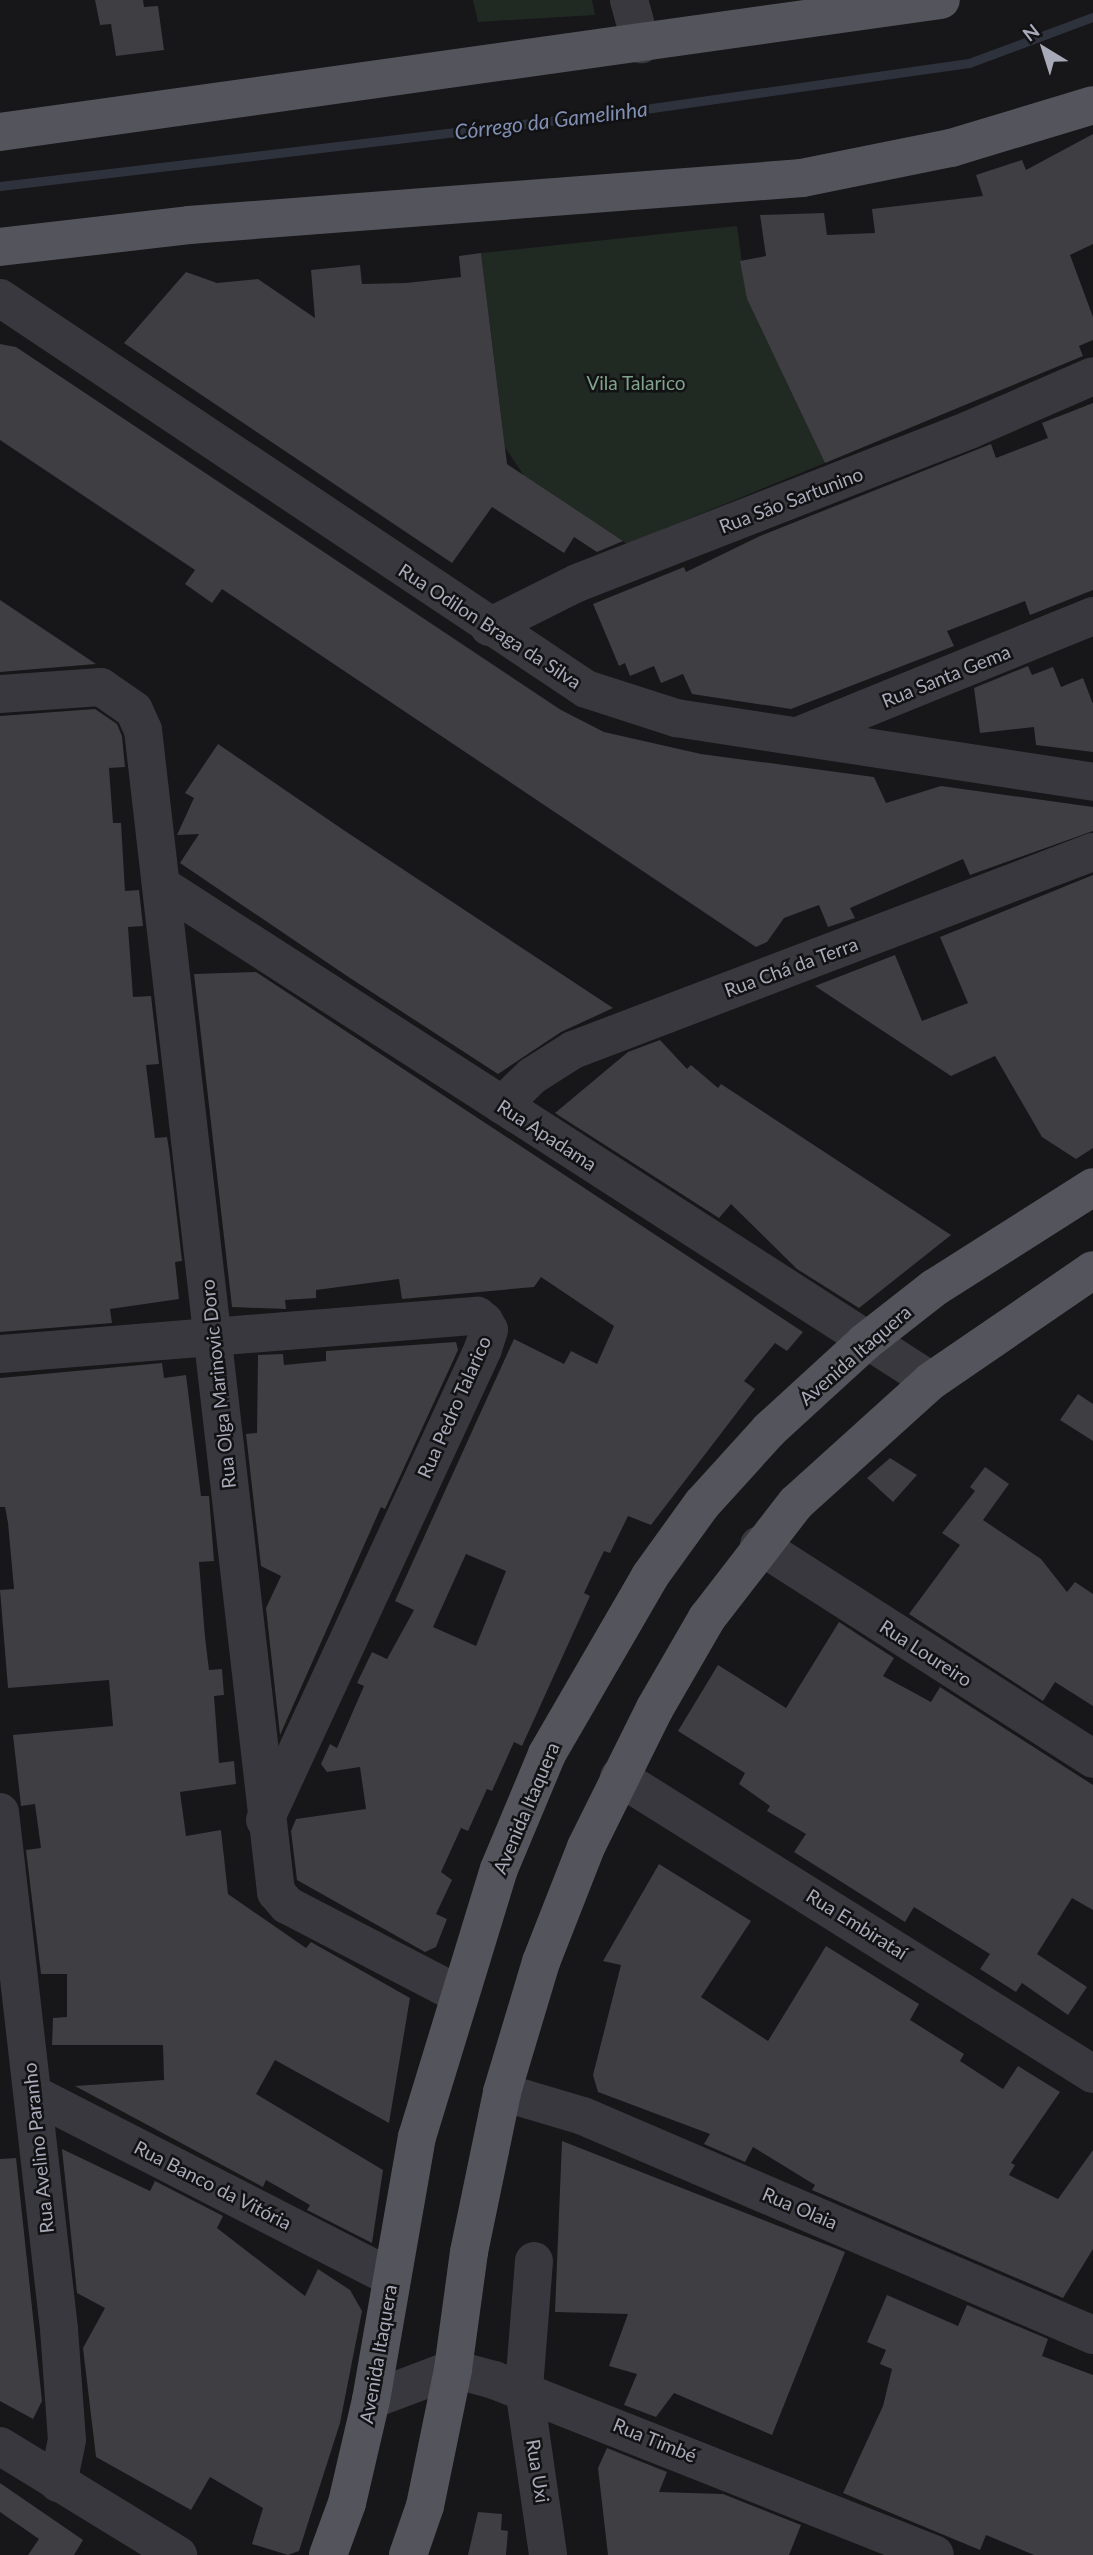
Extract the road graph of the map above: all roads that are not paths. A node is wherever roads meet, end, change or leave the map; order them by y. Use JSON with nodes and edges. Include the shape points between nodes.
{"nodes":[{"id":1,"x":629,"y":0,"type":"edge"},
{"id":2,"x":926,"y":1,"type":"edge"},
{"id":3,"x":641,"y":44,"type":"junction"},
{"id":4,"x":1093,"y":105,"type":"edge"},
{"id":5,"x":0,"y":132,"type":"edge"},
{"id":6,"x":0,"y":247,"type":"edge"},
{"id":7,"x":0,"y":298,"type":"edge"},
{"id":8,"x":1093,"y":376,"type":"edge"},
{"id":9,"x":1093,"y":615,"type":"edge"},
{"id":10,"x":489,"y":627,"type":"junction"},
{"id":11,"x":0,"y":694,"type":"edge"},
{"id":12,"x":799,"y":736,"type":"junction"},
{"id":13,"x":1093,"y":782,"type":"edge"},
{"id":14,"x":1093,"y":852,"type":"edge"},
{"id":15,"x":164,"y":887,"type":"junction"},
{"id":16,"x":502,"y":1105,"type":"junction"},
{"id":17,"x":1093,"y":1187,"type":"edge"},
{"id":18,"x":1093,"y":1270,"type":"edge"},
{"id":19,"x":214,"y":1334,"type":"junction"},
{"id":20,"x":865,"y":1342,"type":"junction"},
{"id":21,"x":0,"y":1354,"type":"edge"},
{"id":22,"x":931,"y":1381,"type":"junction"},
{"id":23,"x":759,"y":1545,"type":"junction"},
{"id":24,"x":1093,"y":1759,"type":"edge"},
{"id":25,"x":619,"y":1777,"type":"junction"},
{"id":26,"x":0,"y":1812,"type":"edge"},
{"id":27,"x":264,"y":1822,"type":"junction"},
{"id":28,"x":458,"y":1994,"type":"junction"},
{"id":29,"x":1093,"y":2074,"type":"edge"},
{"id":30,"x":502,"y":2092,"type":"junction"},
{"id":31,"x":33,"y":2094,"type":"junction"},
{"id":32,"x":534,"y":2261,"type":"dead end"},
{"id":33,"x":392,"y":2278,"type":"junction"},
{"id":34,"x":1093,"y":2335,"type":"edge"},
{"id":35,"x":453,"y":2369,"type":"junction"},
{"id":36,"x":524,"y":2388,"type":"junction"},
{"id":37,"x":371,"y":2400,"type":"junction"},
{"id":38,"x":0,"y":2447,"type":"edge"},
{"id":39,"x":58,"y":2483,"type":"junction"},
{"id":40,"x":178,"y":2555,"type":"edge"},
{"id":41,"x":328,"y":2555,"type":"edge"},
{"id":42,"x":408,"y":2555,"type":"edge"},
{"id":43,"x":548,"y":2555,"type":"edge"},
{"id":44,"x":936,"y":2555,"type":"edge"}],
"edges":[{"from":1,"to":3,"type":"street"},
{"from":2,"to":3,"type":"main road"},
{"from":3,"to":5,"type":"main road"},
{"from":4,"to":6,"type":"main road","via":[[951,148],[802,178],[189,225]]},
{"from":7,"to":10,"type":"street","name":"Rua Odilon Braga da Silva"},
{"from":8,"to":10,"type":"street","name":"Rua São Sartunino","via":[[578,583]]},
{"from":9,"to":12,"type":"street","name":"Rua Santa Gema"},
{"from":10,"to":12,"type":"street","name":"Rua Odilon Braga da Silva","via":[[586,689],[631,706]]},
{"from":11,"to":15,"type":"street","name":"Rua Olga Marinovic Doro","via":[[101,687],[134,710],[143,730]]},
{"from":12,"to":13,"type":"street","name":"Rua Odilon Braga da Silva"},
{"from":14,"to":16,"type":"street","name":"Rua Chá da Terra","via":[[573,1051],[532,1076]]},
{"from":15,"to":16,"type":"street","name":"Rua Apadama"},
{"from":15,"to":19,"type":"street","name":"Rua Olga Marinovic Doro"},
{"from":16,"to":20,"type":"street","name":"Rua Apadama"},
{"from":17,"to":20,"type":"main road","name":"Avenida Itaquera","via":[[934,1288]]},
{"from":18,"to":22,"type":"main road"},
{"from":19,"to":21,"type":"street","name":"Rua Pedro Talarico"},
{"from":19,"to":27,"type":"street","name":"Rua Olga Marinovic Doro"},
{"from":19,"to":27,"type":"street","name":"Rua Pedro Talarico","via":[[477,1316],[489,1329]]},
{"from":20,"to":22,"type":"street","name":"Rua Apadama"},
{"from":20,"to":28,"type":"main road","name":"Avenida Itaquera","via":[[744,1458],[702,1504],[650,1576],[547,1754],[499,1869]]},
{"from":22,"to":23,"type":"main road","via":[[867,1434]]},
{"from":23,"to":24,"type":"street","name":"Rua Loureiro"},
{"from":23,"to":25,"type":"main road","via":[[707,1618]]},
{"from":25,"to":29,"type":"street","name":"Rua Embirataí"},
{"from":25,"to":30,"type":"main road","via":[[541,1962]]},
{"from":26,"to":31,"type":"street","name":"Rua Avelino Paranho"},
{"from":27,"to":28,"type":"street","name":"Rua Olga Marinovic Doro","via":[[270,1875],[287,1905]]},
{"from":28,"to":33,"type":"main road","name":"Avenida Itaquera","via":[[417,2137]]},
{"from":30,"to":34,"type":"street","name":"Rua Olaia","via":[[583,2116]]},
{"from":30,"to":35,"type":"main road","via":[[469,2252]]},
{"from":31,"to":33,"type":"street","name":"Rua Banco da Vitória"},
{"from":31,"to":39,"type":"street","name":"Rua Avelino Paranho","via":[[68,2440]]},
{"from":32,"to":36,"type":"street","name":"Rua Uxi"},
{"from":33,"to":37,"type":"main road","name":"Avenida Itaquera"},
{"from":35,"to":36,"type":"street","name":"Rua Timbé"},
{"from":35,"to":37,"type":"street"},
{"from":35,"to":42,"type":"main road","via":[[425,2506]]},
{"from":36,"to":43,"type":"street","name":"Rua Uxi"},
{"from":36,"to":44,"type":"street","name":"Rua Timbé"},
{"from":37,"to":41,"type":"main road","name":"Avenida Itaquera","via":[[347,2503]]},
{"from":38,"to":39,"type":"street"},
{"from":39,"to":40,"type":"street"}]}
